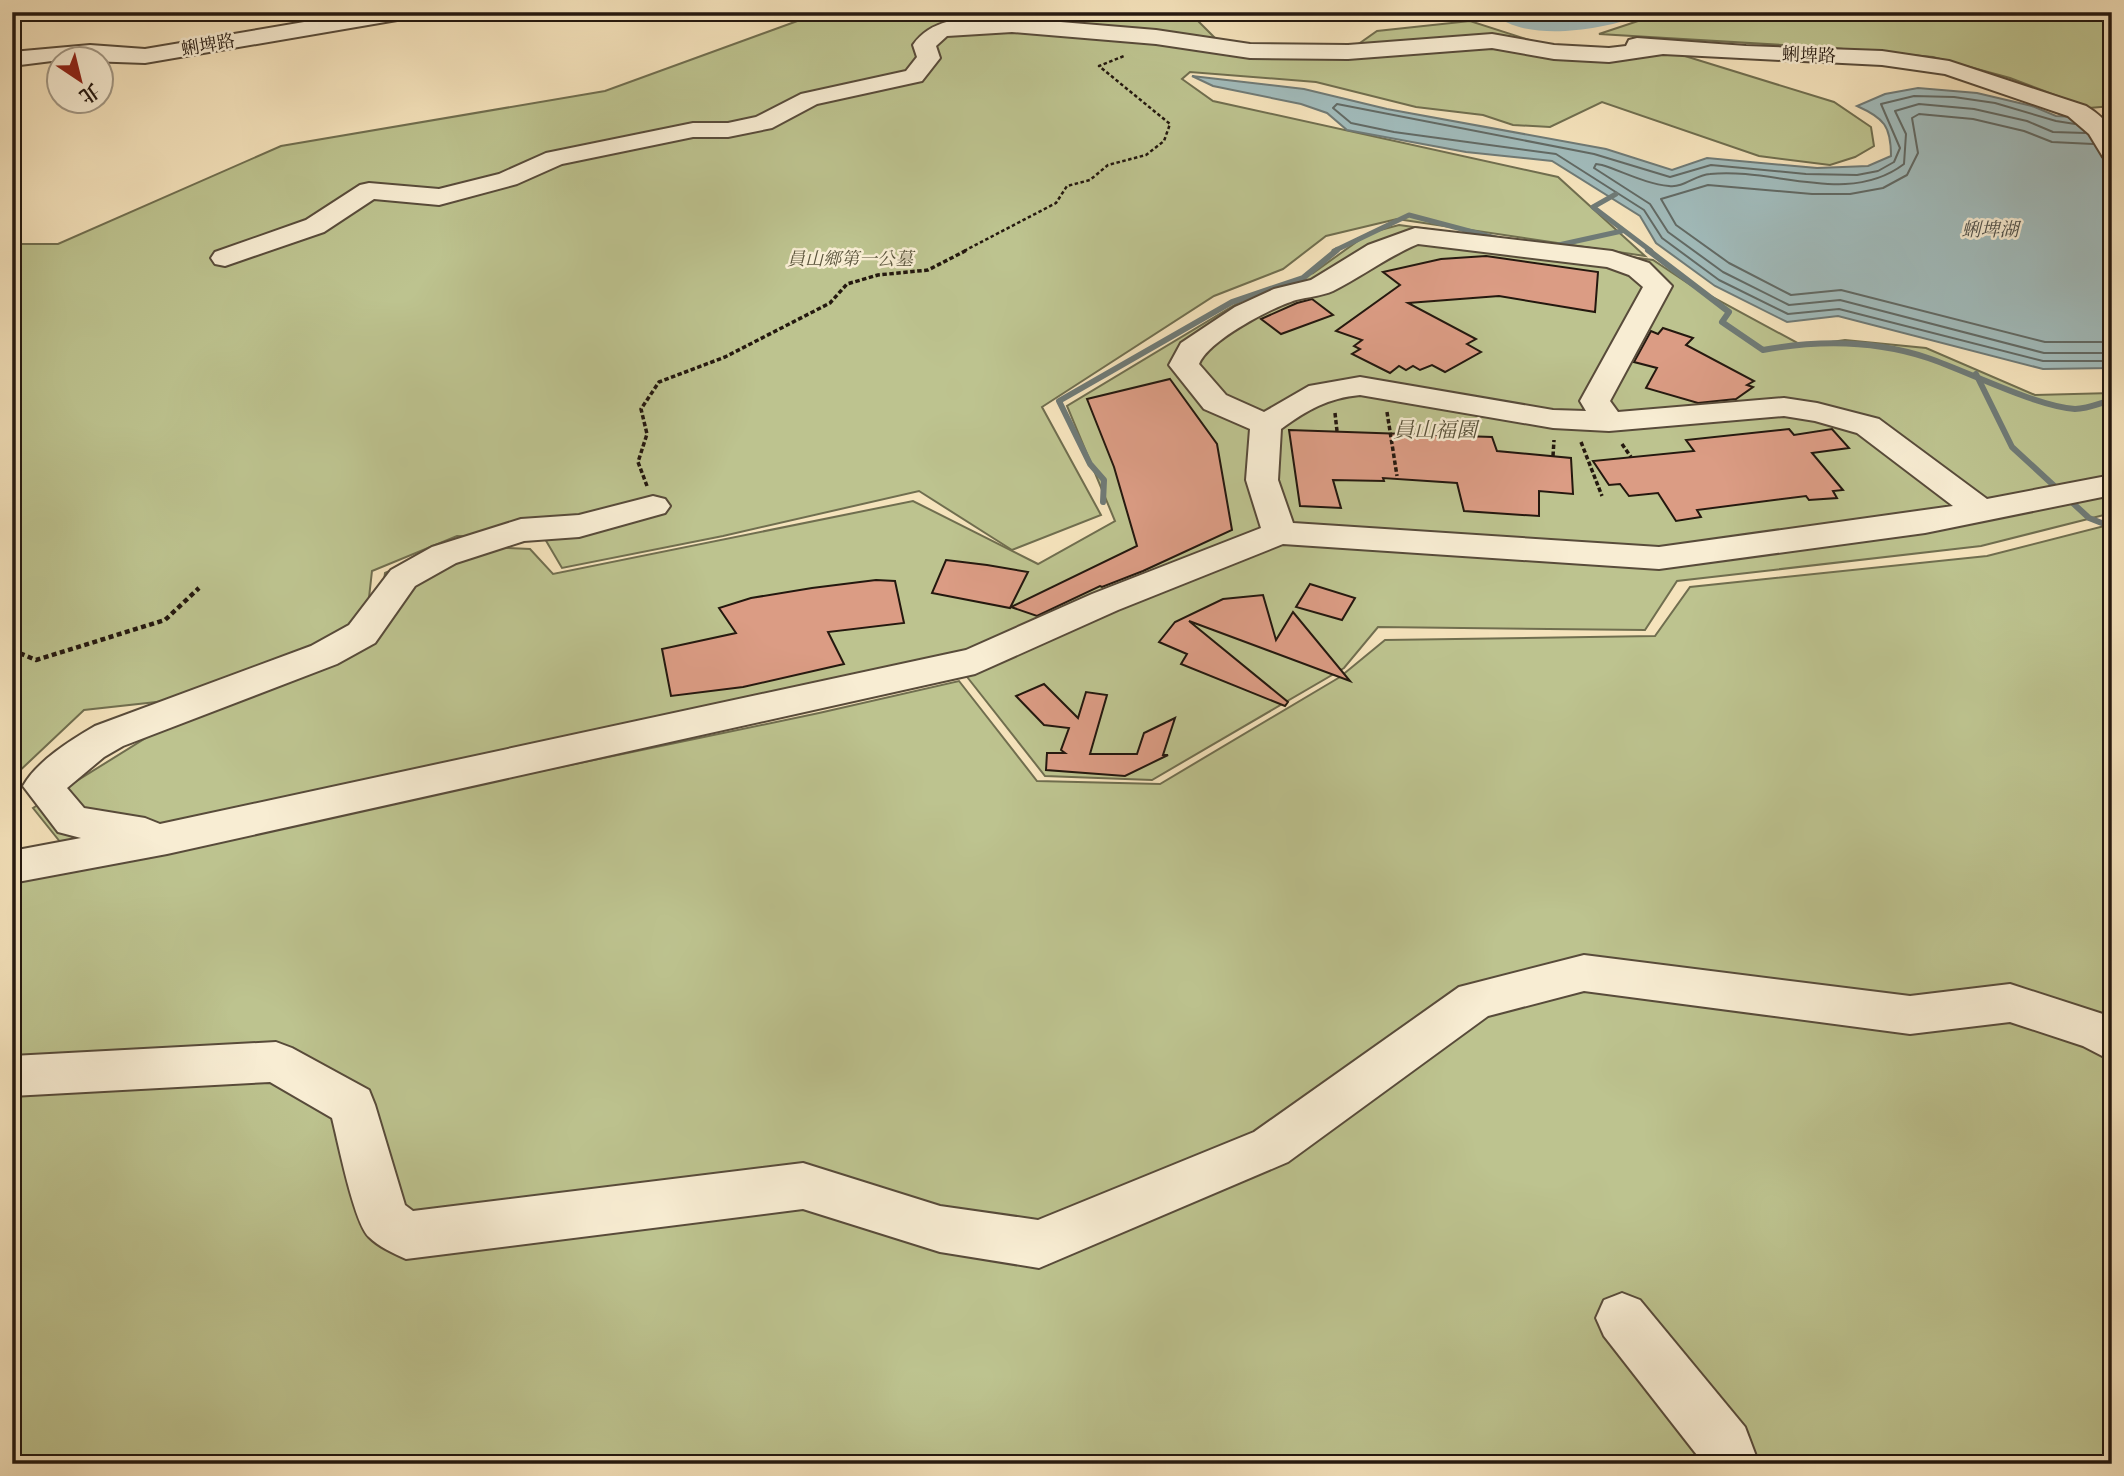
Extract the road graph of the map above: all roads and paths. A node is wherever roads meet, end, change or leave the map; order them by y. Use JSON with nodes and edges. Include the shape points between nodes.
{"nodes":[{"id":1,"x":403,"y":12,"type":"edge"},
{"id":2,"x":1499,"y":20,"type":"dead end"},
{"id":3,"x":1662,"y":47,"type":"junction"},
{"id":4,"x":1131,"y":52,"type":"dead end"},
{"id":5,"x":12,"y":59,"type":"edge"},
{"id":6,"x":2102,"y":117,"type":"edge"},
{"id":7,"x":2112,"y":152,"type":"edge"},
{"id":8,"x":225,"y":258,"type":"dead end"},
{"id":9,"x":1369,"y":363,"type":"dead end"},
{"id":10,"x":1332,"y":398,"type":"junction"},
{"id":11,"x":1387,"y":411,"type":"dead end"},
{"id":12,"x":1445,"y":418,"type":"dead end"},
{"id":13,"x":1266,"y":425,"type":"junction"},
{"id":14,"x":1337,"y":431,"type":"dead end"},
{"id":15,"x":1614,"y":431,"type":"junction"},
{"id":16,"x":1446,"y":435,"type":"dead end"},
{"id":17,"x":1554,"y":439,"type":"dead end"},
{"id":18,"x":1581,"y":441,"type":"dead end"},
{"id":19,"x":1553,"y":456,"type":"dead end"},
{"id":20,"x":1631,"y":457,"type":"dead end"},
{"id":21,"x":1397,"y":476,"type":"dead end"},
{"id":22,"x":2112,"y":485,"type":"edge"},
{"id":23,"x":1602,"y":496,"type":"dead end"},
{"id":24,"x":653,"y":506,"type":"joint"},
{"id":25,"x":1982,"y":512,"type":"junction"},
{"id":26,"x":1280,"y":533,"type":"junction"},
{"id":27,"x":199,"y":588,"type":"dead end"},
{"id":28,"x":12,"y":650,"type":"edge"},
{"id":29,"x":167,"y":838,"type":"junction"},
{"id":30,"x":12,"y":867,"type":"edge"},
{"id":31,"x":2112,"y":1041,"type":"edge"},
{"id":32,"x":12,"y":1076,"type":"edge"},
{"id":33,"x":1622,"y":1318,"type":"dead end"},
{"id":34,"x":1732,"y":1464,"type":"edge"}],
"edges":[{"from":1,"to":5,"type":"street","name":"蜊埤路","via":[[145,56],[90,52]]},
{"from":2,"to":3,"type":"street","name":"蜊埤路","via":[[1535,33],[1582,41]]},
{"from":3,"to":6,"type":"street","name":"蜊埤路","via":[[1882,58],[1949,68]]},
{"from":3,"to":8,"type":"street","via":[[1609,55],[1466,41],[1348,52],[1250,51],[1156,37],[1012,25],[967,26],[940,30],[924,45],[929,58],[914,76],[809,99],[763,123],[693,130],[555,158],[508,179],[439,197],[369,191],[315,226]]},
{"from":4,"to":24,"type":"path","via":[[1099,66],[1156,108],[1170,124],[1164,141],[1146,155],[1108,165],[1090,180],[1067,186],[1056,204],[928,270],[878,275],[847,284],[830,303],[725,357],[659,382],[641,409],[647,434],[638,461]]},
{"from":6,"to":7,"type":"street","name":"蜊埤路","via":[[2100,129]]},
{"from":9,"to":10,"type":"street"},
{"from":10,"to":13,"type":"street","via":[[1304,398]]},
{"from":10,"to":14,"type":"path"},
{"from":10,"to":15,"type":"street","via":[[1360,386]]},
{"from":11,"to":21,"type":"path"},
{"from":12,"to":16,"type":"path"},
{"from":13,"to":15,"type":"street","via":[[1215,402],[1184,365],[1191,349],[1245,313],[1284,295],[1321,286],[1378,251],[1415,236],[1612,259],[1639,269],[1658,286],[1595,401]]},
{"from":13,"to":26,"type":"street","via":[[1262,481]]},
{"from":15,"to":20,"type":"path"},
{"from":15,"to":25,"type":"street","via":[[1771,408],[1817,412],[1868,426]]},
{"from":17,"to":19,"type":"path"},
{"from":18,"to":23,"type":"path"},
{"from":22,"to":25,"type":"street"},
{"from":24,"to":29,"type":"street","via":[[579,526],[521,530],[444,555],[403,578],[362,634],[324,655],[109,736],[43,786],[72,821]]},
{"from":25,"to":26,"type":"street","via":[[1660,558]]},
{"from":26,"to":29,"type":"street","via":[[1105,602],[975,661]]},
{"from":27,"to":28,"type":"path","via":[[165,620],[37,660]]},
{"from":29,"to":30,"type":"street"},
{"from":31,"to":32,"type":"street","via":[[2098,1032],[2010,1003],[1910,1015],[1584,973],[1475,1000],[1270,1147],[1039,1244],[940,1229],[803,1186],[406,1235],[384,1219],[352,1105],[276,1062]]},
{"from":33,"to":34,"type":"street","via":[[1726,1446]]}]}
